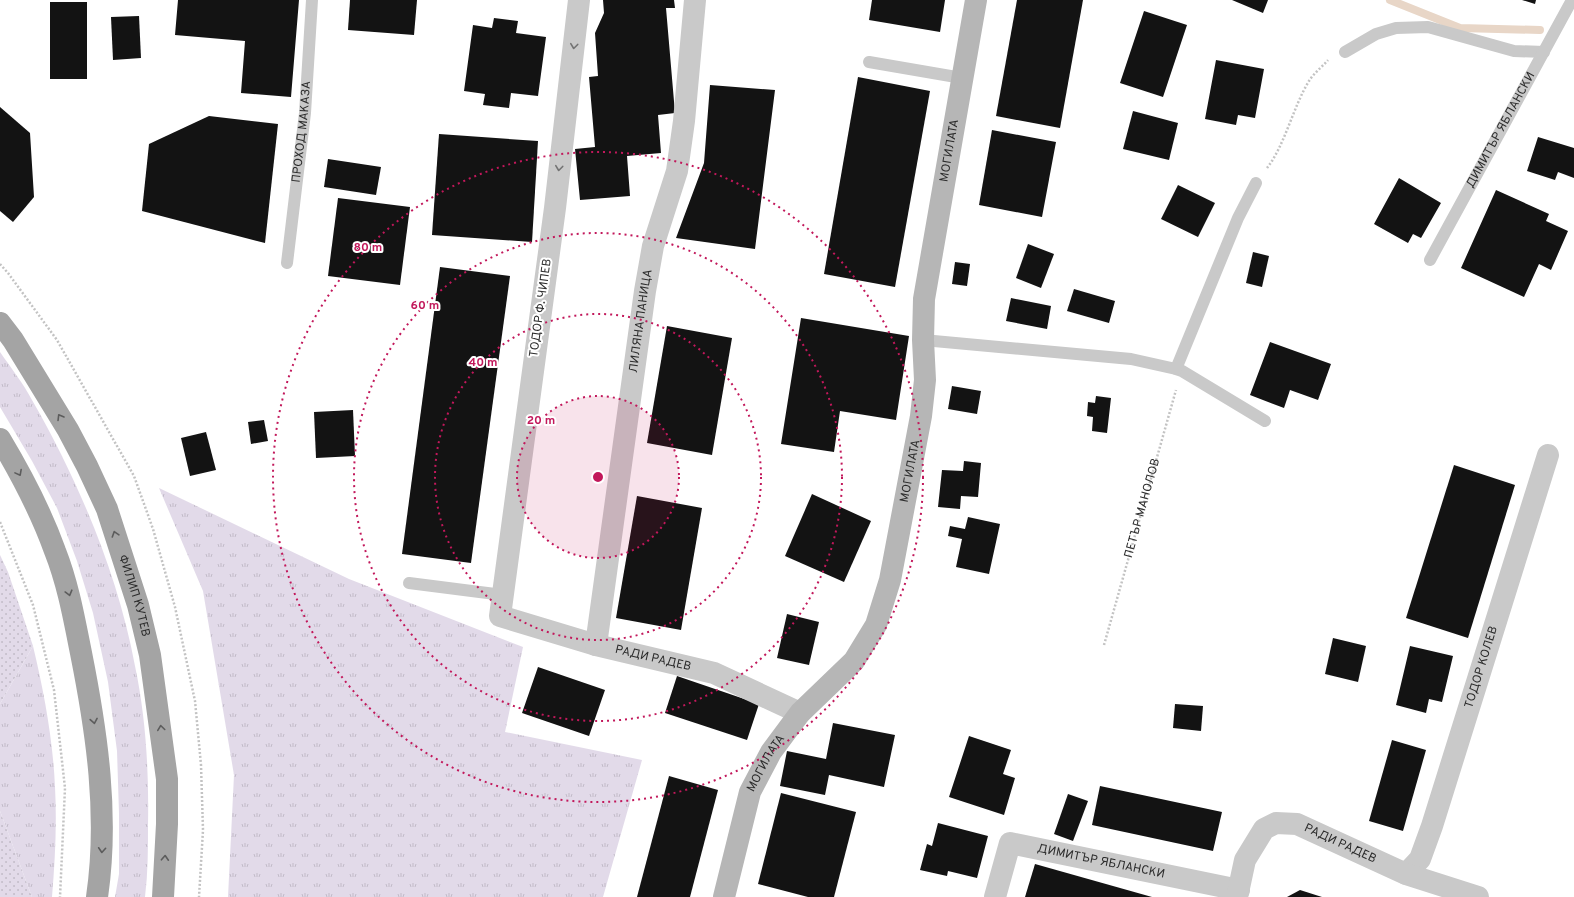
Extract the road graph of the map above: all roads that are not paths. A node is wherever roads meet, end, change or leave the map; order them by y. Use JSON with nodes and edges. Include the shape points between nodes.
{"nodes":[{"id":1,"x":312,"y":0,"type":"edge"},
{"id":2,"x":579,"y":0,"type":"edge"},
{"id":3,"x":695,"y":0,"type":"edge"},
{"id":4,"x":976,"y":0,"type":"edge"},
{"id":5,"x":1572,"y":0,"type":"edge"},
{"id":6,"x":1345,"y":52,"type":"road end"},
{"id":7,"x":1544,"y":52,"type":"junction"},
{"id":8,"x":869,"y":62,"type":"dead end"},
{"id":9,"x":962,"y":78,"type":"junction"},
{"id":10,"x":1256,"y":183,"type":"road end"},
{"id":11,"x":1430,"y":260,"type":"dead end"},
{"id":12,"x":287,"y":263,"type":"dead end"},
{"id":13,"x":0,"y":324,"type":"edge"},
{"id":14,"x":923,"y":340,"type":"junction"},
{"id":15,"x":1179,"y":370,"type":"junction"},
{"id":16,"x":1265,"y":420,"type":"dead end"},
{"id":17,"x":0,"y":439,"type":"edge"},
{"id":18,"x":1548,"y":455,"type":"dead end"},
{"id":19,"x":409,"y":583,"type":"dead end"},
{"id":20,"x":503,"y":595,"type":"junction"},
{"id":21,"x":500,"y":616,"type":"joint"},
{"id":22,"x":596,"y":645,"type":"junction"},
{"id":23,"x":800,"y":713,"type":"junction"},
{"id":24,"x":1406,"y":874,"type":"junction"},
{"id":25,"x":1238,"y":893,"type":"edge"},
{"id":26,"x":97,"y":897,"type":"edge"},
{"id":27,"x":163,"y":897,"type":"edge"},
{"id":28,"x":724,"y":897,"type":"edge"},
{"id":29,"x":995,"y":897,"type":"edge"},
{"id":30,"x":1478,"y":897,"type":"edge"}],
"edges":[{"from":1,"to":12,"type":"lane","name":"ПРОХОД МАКАЗА","via":[[305,113]]},
{"from":2,"to":20,"type":"street","name":"ТОДОР Ф. ЧИПЕВ","one_way":true,"via":[[555,208]]},
{"from":3,"to":22,"type":"street","name":"ЛИЛЯНА ПАНИЦА","via":[[677,171],[653,246],[642,306]]},
{"from":4,"to":9,"type":"street","name":"МОГИЛАТА"},
{"from":5,"to":7,"type":"lane","name":"ДИМИТЪР ЯБЛАНСКИ"},
{"from":6,"to":7,"type":"lane","via":[[1376,34],[1396,28],[1428,27],[1514,51]]},
{"from":7,"to":11,"type":"lane","name":"ДИМИТЪР ЯБЛАНСКИ"},
{"from":8,"to":9,"type":"lane"},
{"from":9,"to":14,"type":"street","name":"МОГИЛАТА","via":[[924,299]]},
{"from":10,"to":15,"type":"lane","via":[[1238,218]]},
{"from":27,"to":13,"type":"main road","name":"ФИЛИП КУТЕВ","one_way":true,"via":[[167,779],[150,655],[138,605],[107,509],[86,466],[68,430],[13,340]]},
{"from":14,"to":15,"type":"lane","via":[[1131,359]]},
{"from":14,"to":23,"type":"street","name":"МОГИЛАТА","via":[[925,380],[921,416],[890,580],[876,625],[854,661]]},
{"from":15,"to":16,"type":"lane"},
{"from":17,"to":26,"type":"main road","one_way":true,"via":[[37,507],[55,550],[69,594],[95,729],[102,803],[103,845]]},
{"from":18,"to":24,"type":"street","name":"ТОДОР КОЛЕВ","via":[[1432,826],[1420,858]]},
{"from":19,"to":20,"type":"lane"},
{"from":20,"to":21,"type":"street","name":"ТОДОР Ф. ЧИПЕВ"},
{"from":21,"to":22,"type":"street","name":"РАДИ РАДЕВ"},
{"from":22,"to":23,"type":"street","name":"РАДИ РАДЕВ","via":[[714,673]]},
{"from":23,"to":28,"type":"street","name":"МОГИЛАТА","via":[[771,752],[750,792]]},
{"from":24,"to":25,"type":"street","name":"РАДИ РАДЕВ","via":[[1297,824],[1276,823],[1264,829],[1245,860]]},
{"from":24,"to":30,"type":"street","name":"РАДИ РАДЕВ"},
{"from":25,"to":29,"type":"street","name":"ДИМИТЪР ЯБЛАНСКИ","via":[[1010,843]]}]}
